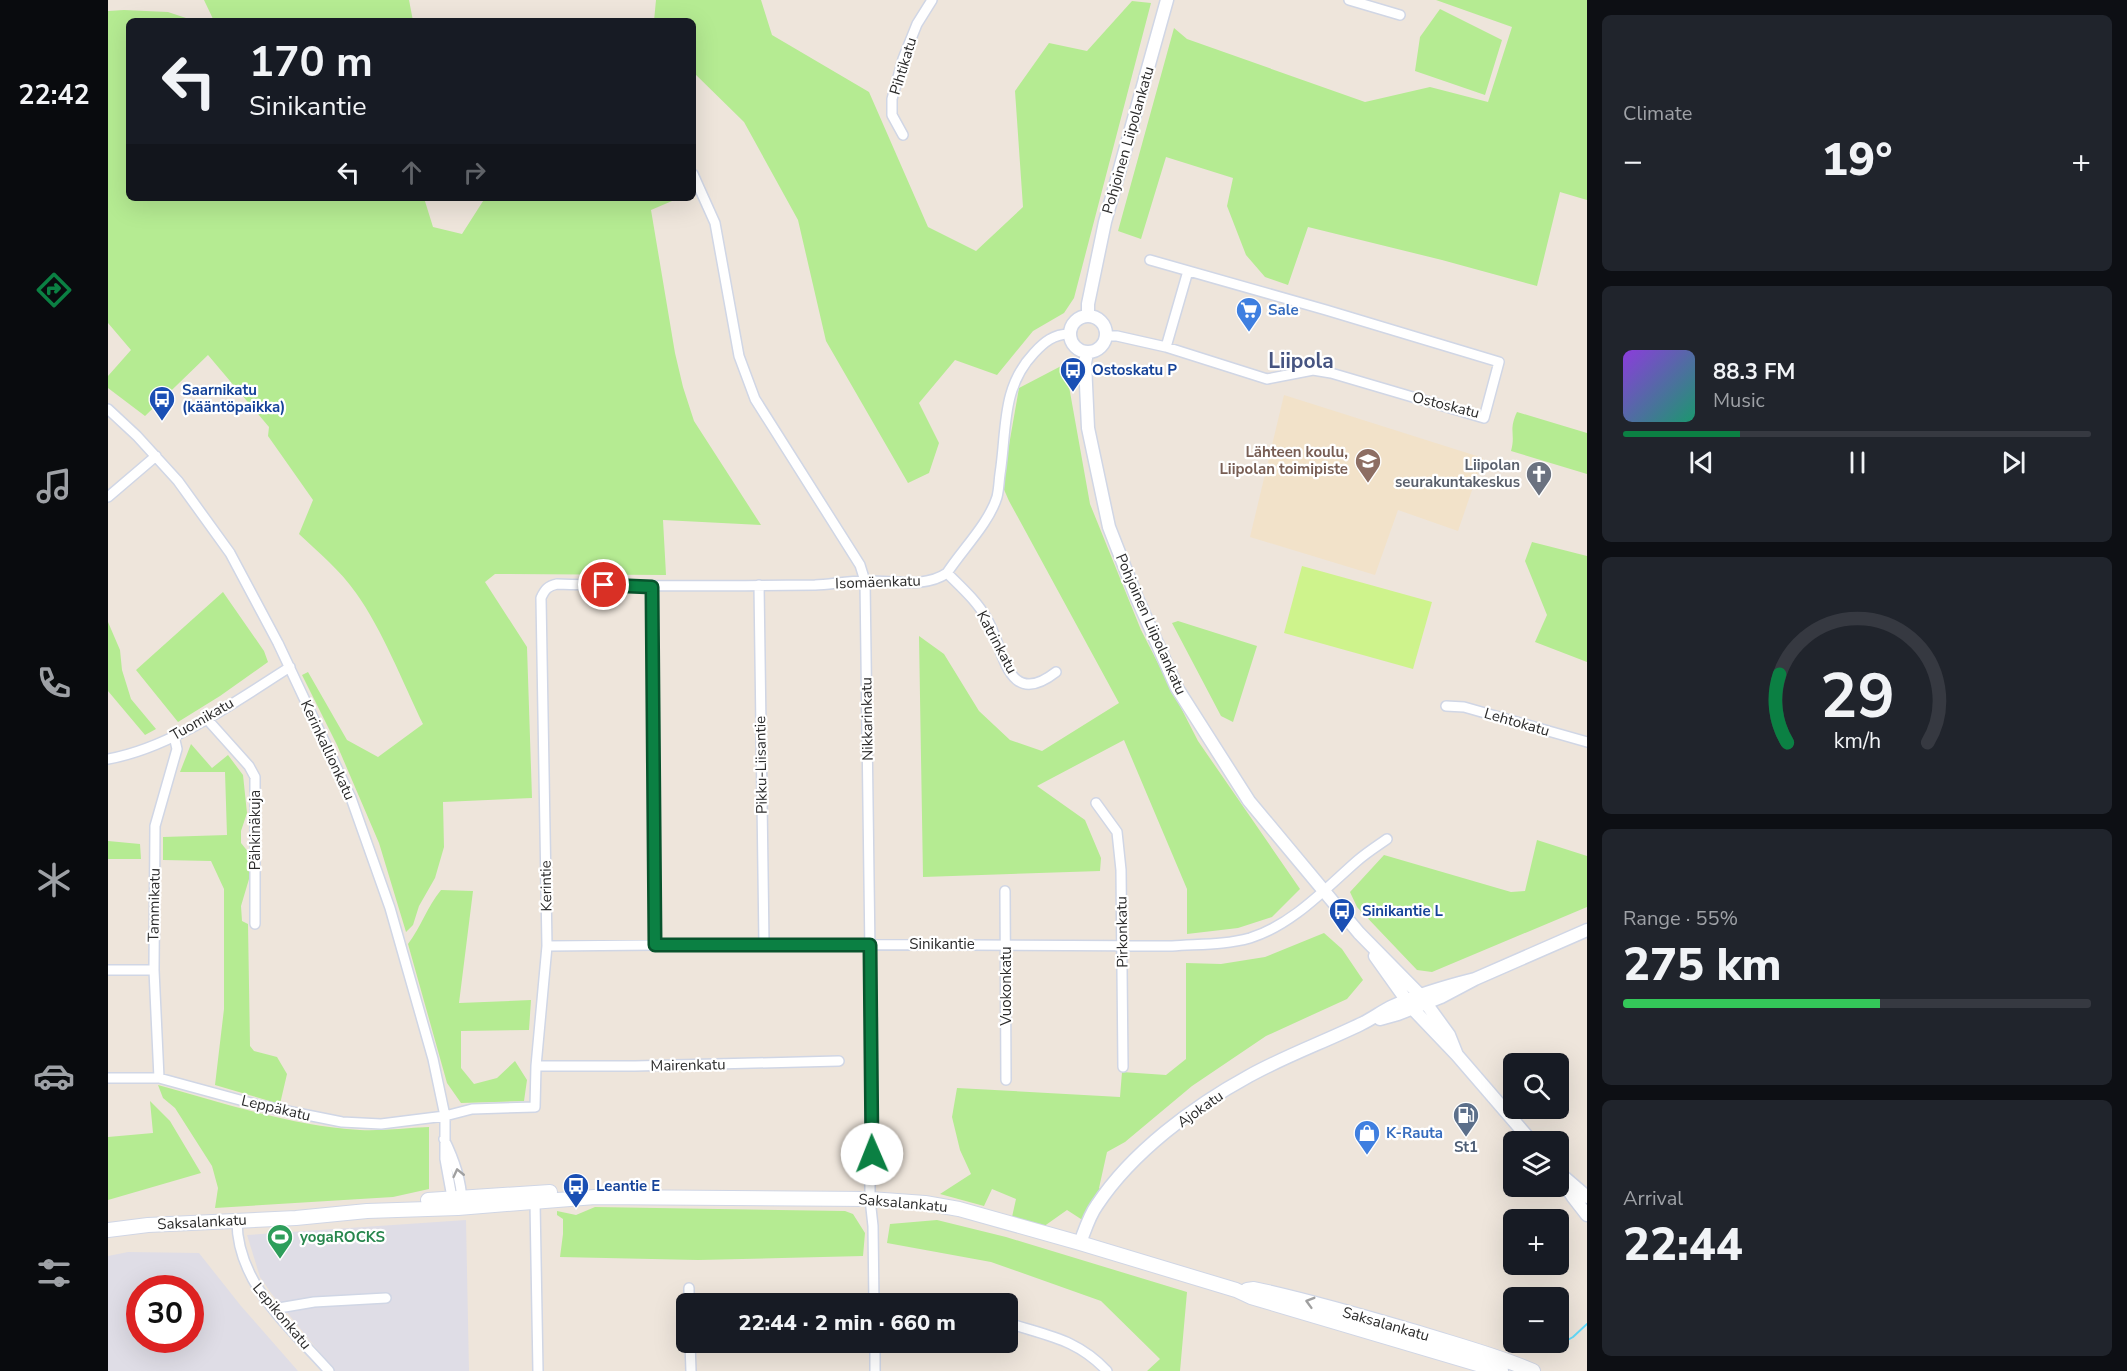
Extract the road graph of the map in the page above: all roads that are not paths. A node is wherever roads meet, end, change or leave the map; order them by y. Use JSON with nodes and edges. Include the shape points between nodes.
{"nodes":[{"id":1,"x":932,"y":0,"type":"edge"},
{"id":2,"x":1167,"y":0,"type":"edge"},
{"id":3,"x":1350,"y":0,"type":"edge"},
{"id":4,"x":1400,"y":15,"type":"dead end"},
{"id":5,"x":903,"y":135,"type":"dead end"},
{"id":6,"x":696,"y":181,"type":"edge"},
{"id":7,"x":1149,"y":260,"type":"dead end"},
{"id":8,"x":1188,"y":271,"type":"junction"},
{"id":9,"x":1088,"y":316,"type":"junction"},
{"id":10,"x":1069,"y":334,"type":"junction"},
{"id":11,"x":1106,"y":336,"type":"junction"},
{"id":12,"x":1166,"y":346,"type":"junction"},
{"id":13,"x":1087,"y":353,"type":"junction"},
{"id":14,"x":108,"y":409,"type":"edge"},
{"id":15,"x":156,"y":456,"type":"junction"},
{"id":16,"x":108,"y":497,"type":"edge"},
{"id":17,"x":946,"y":573,"type":"junction"},
{"id":18,"x":866,"y":581,"type":"junction"},
{"id":19,"x":557,"y":584,"type":"joint"},
{"id":20,"x":759,"y":585,"type":"junction"},
{"id":21,"x":652,"y":587,"type":"junction"},
{"id":22,"x":290,"y":667,"type":"junction"},
{"id":23,"x":1056,"y":672,"type":"dead end"},
{"id":24,"x":1446,"y":706,"type":"dead end"},
{"id":25,"x":206,"y":718,"type":"junction"},
{"id":26,"x":174,"y":736,"type":"junction"},
{"id":27,"x":1587,"y":742,"type":"edge"},
{"id":28,"x":108,"y":759,"type":"edge"},
{"id":29,"x":1096,"y":803,"type":"dead end"},
{"id":30,"x":1387,"y":839,"type":"dead end"},
{"id":31,"x":1005,"y":891,"type":"dead end"},
{"id":32,"x":1323,"y":891,"type":"junction"},
{"id":33,"x":255,"y":924,"type":"dead end"},
{"id":34,"x":1587,"y":930,"type":"edge"},
{"id":35,"x":1359,"y":933,"type":"junction"},
{"id":36,"x":764,"y":944,"type":"junction"},
{"id":37,"x":1006,"y":944,"type":"junction"},
{"id":38,"x":1122,"y":944,"type":"junction"},
{"id":39,"x":655,"y":945,"type":"junction"},
{"id":40,"x":870,"y":945,"type":"junction"},
{"id":41,"x":547,"y":946,"type":"junction"},
{"id":42,"x":108,"y":970,"type":"edge"},
{"id":43,"x":154,"y":970,"type":"junction"},
{"id":44,"x":1423,"y":999,"type":"junction"},
{"id":45,"x":1409,"y":1004,"type":"junction"},
{"id":46,"x":1457,"y":1055,"type":"junction"},
{"id":47,"x":839,"y":1061,"type":"dead end"},
{"id":48,"x":536,"y":1066,"type":"junction"},
{"id":49,"x":1123,"y":1067,"type":"dead end"},
{"id":50,"x":108,"y":1078,"type":"edge"},
{"id":51,"x":159,"y":1078,"type":"junction"},
{"id":52,"x":1006,"y":1080,"type":"dead end"},
{"id":53,"x":445,"y":1116,"type":"junction"},
{"id":54,"x":1523,"y":1131,"type":"edge"},
{"id":55,"x":1569,"y":1182,"type":"edge"},
{"id":56,"x":1569,"y":1190,"type":"edge"},
{"id":57,"x":595,"y":1197,"type":"junction"},
{"id":58,"x":1587,"y":1197,"type":"edge"},
{"id":59,"x":870,"y":1199,"type":"junction"},
{"id":60,"x":457,"y":1201,"type":"junction"},
{"id":61,"x":535,"y":1202,"type":"junction"},
{"id":62,"x":1587,"y":1215,"type":"edge"},
{"id":63,"x":237,"y":1221,"type":"junction"},
{"id":64,"x":108,"y":1230,"type":"edge"},
{"id":65,"x":1080,"y":1243,"type":"junction"},
{"id":66,"x":689,"y":1288,"type":"dead end"},
{"id":67,"x":1236,"y":1290,"type":"junction"},
{"id":68,"x":689,"y":1293,"type":"edge"},
{"id":69,"x":874,"y":1293,"type":"edge"},
{"id":70,"x":386,"y":1298,"type":"dead end"},
{"id":71,"x":273,"y":1309,"type":"junction"},
{"id":72,"x":1018,"y":1326,"type":"edge"},
{"id":73,"x":690,"y":1353,"type":"edge"},
{"id":74,"x":875,"y":1353,"type":"edge"},
{"id":75,"x":329,"y":1371,"type":"edge"},
{"id":76,"x":538,"y":1371,"type":"edge"},
{"id":77,"x":691,"y":1371,"type":"edge"},
{"id":78,"x":875,"y":1371,"type":"edge"},
{"id":79,"x":1107,"y":1371,"type":"edge"},
{"id":80,"x":1501,"y":1371,"type":"edge"},
{"id":81,"x":1533,"y":1371,"type":"edge"}],
"edges":[{"from":1,"to":5,"type":"street","name":"Pihtikatu","via":[[917,24],[892,99],[892,115]]},
{"from":2,"to":9,"type":"street","name":"Pohjoinen Liipolankatu","via":[[1105,222]]},
{"from":3,"to":4,"type":"street"},
{"from":6,"to":18,"type":"street","name":"Nikkarinkatu","via":[[714,223],[739,356],[755,399],[860,565]]},
{"from":7,"to":8,"type":"street","name":"Ostoskatu"},
{"from":8,"to":12,"type":"street"},
{"from":8,"to":12,"type":"street","name":"Ostoskatu","via":[[1499,363],[1484,418],[1331,373],[1313,370],[1267,379]]},
{"from":9,"to":10,"type":"street","via":[[1074,322]]},
{"from":9,"to":11,"type":"street","via":[[1101,322]]},
{"from":10,"to":13,"type":"street","via":[[1078,350]]},
{"from":10,"to":17,"type":"street","via":[[1041,345],[1014,381],[1005,420],[997,496]]},
{"from":11,"to":12,"type":"street","name":"Ostoskatu"},
{"from":11,"to":13,"type":"street","via":[[1100,348]]},
{"from":13,"to":32,"type":"street","name":"Pohjoinen Liipolankatu","via":[[1088,428],[1109,527],[1136,596],[1177,688],[1249,801]]},
{"from":14,"to":15,"type":"street","name":"Kerinkallionkatu"},
{"from":15,"to":16,"type":"street"},
{"from":15,"to":22,"type":"street","name":"Kerinkallionkatu","via":[[230,553]]},
{"from":17,"to":18,"type":"street","name":"Isomäenkatu","via":[[917,582]]},
{"from":17,"to":23,"type":"street","name":"Katrinkatu","via":[[988,620],[1000,653],[1018,680],[1033,685]]},
{"from":18,"to":20,"type":"street","name":"Isomäenkatu"},
{"from":18,"to":40,"type":"street","name":"Nikkarinkatu"},
{"from":19,"to":21,"type":"street","name":"Isomäenkatu"},
{"from":19,"to":41,"type":"street","name":"Kerintie","via":[[547,588],[540,598]]},
{"from":20,"to":21,"type":"street","name":"Isomäenkatu"},
{"from":20,"to":36,"type":"street","name":"Pikku-Liisantie"},
{"from":21,"to":39,"type":"street"},
{"from":22,"to":25,"type":"street","name":"Tuomikatu"},
{"from":22,"to":53,"type":"street","name":"Kerinkallionkatu","via":[[351,798],[390,908],[434,1059]]},
{"from":24,"to":27,"type":"street","name":"Lehtokatu","via":[[1464,707]]},
{"from":25,"to":26,"type":"street","name":"Tuomikatu"},
{"from":25,"to":33,"type":"street","name":"Pähkinäkuja","via":[[255,777]]},
{"from":26,"to":28,"type":"street","name":"Tuomikatu"},
{"from":26,"to":43,"type":"street","name":"Tammikatu","via":[[177,749],[155,826]]},
{"from":29,"to":38,"type":"street","name":"Pirkonkatu","via":[[1117,832]]},
{"from":30,"to":32,"type":"street"},
{"from":31,"to":37,"type":"street","name":"Vuokonkatu"},
{"from":32,"to":35,"type":"street","name":"Pohjoinen Liipolankatu"},
{"from":32,"to":38,"type":"street","name":"Sinikantie","via":[[1267,932],[1235,942]]},
{"from":34,"to":44,"type":"street","name":"Ajokatu"},
{"from":35,"to":44,"type":"street","name":"Pohjoinen Liipolankatu"},
{"from":35,"to":45,"type":"street","name":"Pohjoinen Liipolankatu"},
{"from":36,"to":39,"type":"street","name":"Sinikantie"},
{"from":36,"to":40,"type":"street","name":"Sinikantie"},
{"from":37,"to":38,"type":"street","name":"Sinikantie"},
{"from":37,"to":40,"type":"street","name":"Sinikantie"},
{"from":37,"to":52,"type":"street","name":"Vuokonkatu"},
{"from":38,"to":49,"type":"street","name":"Pirkonkatu"},
{"from":39,"to":41,"type":"street","name":"Sinikantie"},
{"from":40,"to":59,"type":"street","name":"Nikkarinkatu"},
{"from":41,"to":48,"type":"street","name":"Kerintie"},
{"from":42,"to":43,"type":"street"},
{"from":43,"to":51,"type":"street","name":"Tammikatu"},
{"from":44,"to":45,"type":"street","name":"Ajokatu"},
{"from":44,"to":46,"type":"street","name":"Pohjoinen Liipolankatu","via":[[1449,1035]]},
{"from":45,"to":46,"type":"street","name":"Pohjoinen Liipolankatu"},
{"from":45,"to":65,"type":"street","name":"Ajokatu","via":[[1398,1014],[1362,1023],[1248,1076],[1196,1109],[1127,1167],[1096,1205]]},
{"from":46,"to":54,"type":"street","name":"Pohjoinen Liipolankatu"},
{"from":47,"to":48,"type":"street","name":"Mairenkatu"},
{"from":48,"to":53,"type":"street","name":"Kerintie","via":[[535,1107],[472,1109]]},
{"from":50,"to":51,"type":"street","name":"Leppäkatu"},
{"from":51,"to":53,"type":"street","name":"Leppäkatu","via":[[262,1106],[342,1122],[381,1124]]},
{"from":53,"to":60,"type":"street","name":"Kerinkallionkatu","via":[[444,1139],[454,1159]]},
{"from":55,"to":58,"type":"street"},
{"from":56,"to":62,"type":"street"},
{"from":57,"to":59,"type":"main road","name":"Saksalankatu"},
{"from":57,"to":60,"type":"main road","name":"Saksalankatu","via":[[550,1192]]},
{"from":57,"to":61,"type":"main road","name":"Saksalankatu"},
{"from":59,"to":65,"type":"main road","name":"Saksalankatu","via":[[959,1209]]},
{"from":59,"to":69,"type":"street","name":"Nikkarinkatu"},
{"from":60,"to":61,"type":"main road","name":"Saksalankatu"},
{"from":60,"to":63,"type":"main road","name":"Saksalankatu"},
{"from":61,"to":76,"type":"street"},
{"from":63,"to":64,"type":"main road","name":"Saksalankatu"},
{"from":63,"to":71,"type":"street","name":"Lepikonkatu","via":[[244,1264]]},
{"from":65,"to":67,"type":"main road","name":"Saksalankatu"},
{"from":66,"to":68,"type":"street"},
{"from":67,"to":80,"type":"main road","name":"Saksalankatu","via":[[1251,1298]]},
{"from":81,"to":67,"type":"main road","name":"Saksalankatu","one_way":true,"via":[[1366,1317],[1254,1289]]},
{"from":70,"to":71,"type":"street"},
{"from":71,"to":75,"type":"street","name":"Lepikonkatu"},
{"from":72,"to":79,"type":"street","via":[[1074,1344]]},
{"from":73,"to":77,"type":"street"},
{"from":74,"to":78,"type":"street"}]}
